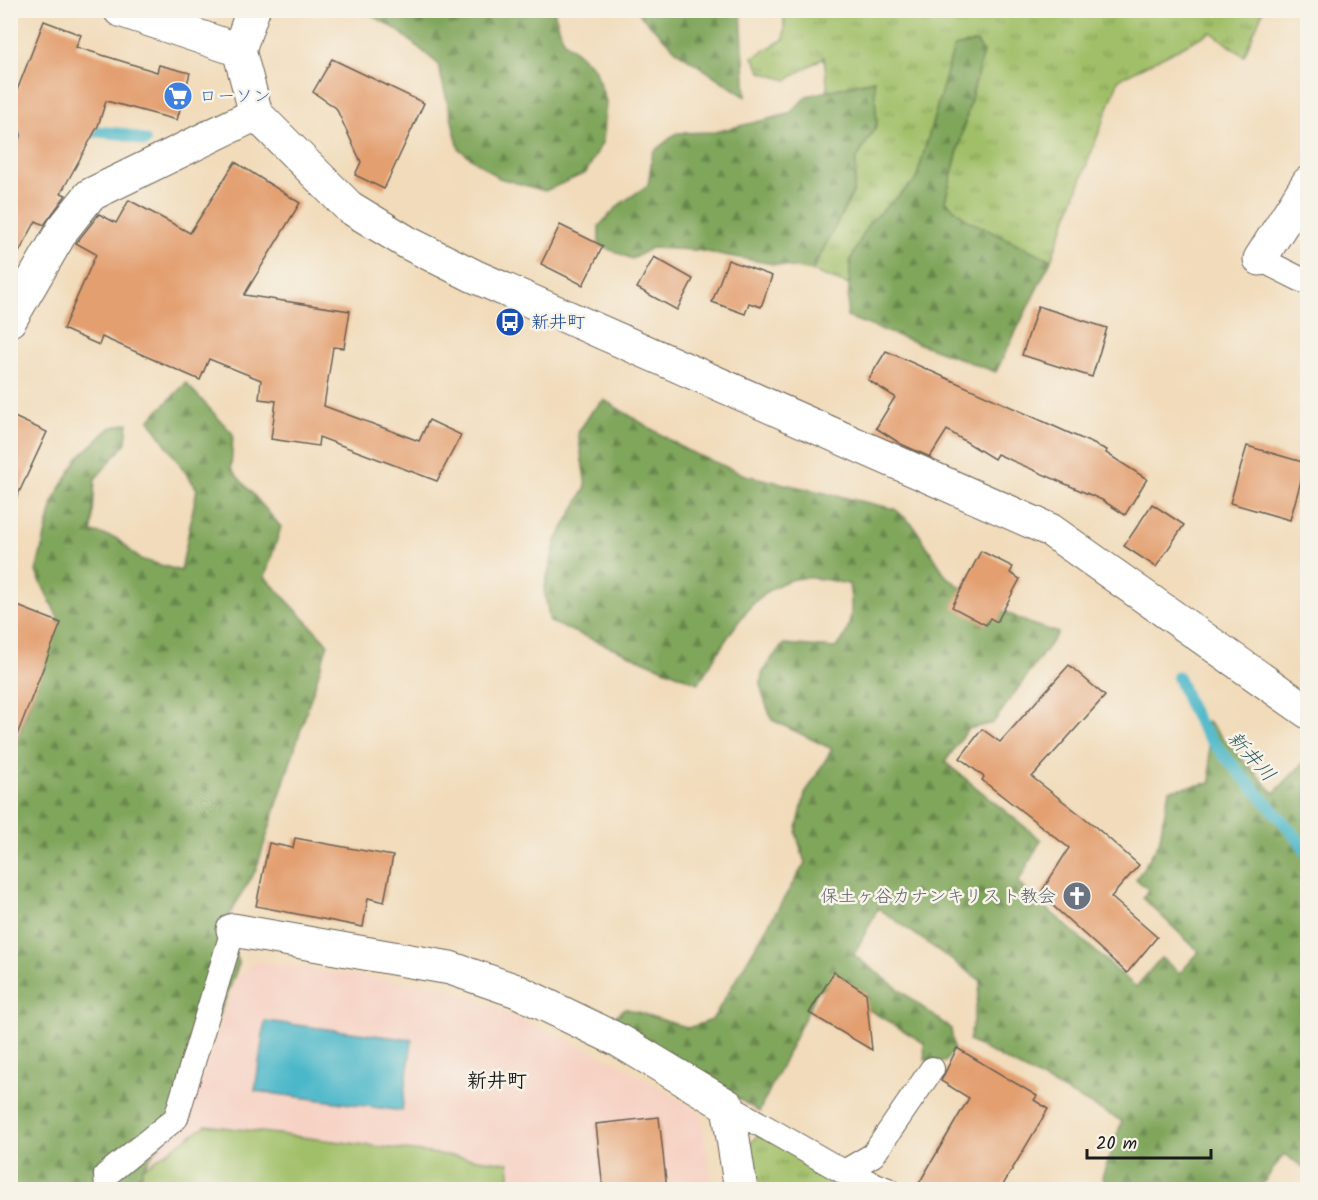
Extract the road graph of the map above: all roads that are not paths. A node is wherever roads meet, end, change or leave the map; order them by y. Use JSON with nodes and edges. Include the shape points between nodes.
{"nodes":[{"id":1,"x":120,"y":10,"type":"edge"},
{"id":2,"x":253,"y":10,"type":"edge"},
{"id":3,"x":239,"y":50,"type":"junction"},
{"id":4,"x":256,"y":114,"type":"junction"},
{"id":5,"x":1308,"y":183,"type":"edge"},
{"id":6,"x":1260,"y":259,"type":"joint"},
{"id":7,"x":1308,"y":282,"type":"edge"},
{"id":8,"x":12,"y":315,"type":"edge"},
{"id":9,"x":1308,"y":712,"type":"edge"},
{"id":10,"x":233,"y":930,"type":"joint"},
{"id":11,"x":932,"y":1069,"type":"dead end"},
{"id":12,"x":728,"y":1106,"type":"junction"},
{"id":13,"x":844,"y":1172,"type":"junction"},
{"id":14,"x":108,"y":1190,"type":"edge"},
{"id":15,"x":741,"y":1190,"type":"edge"},
{"id":16,"x":888,"y":1190,"type":"edge"}],
"edges":[{"from":1,"to":3,"type":"street"},
{"from":2,"to":3,"type":"street"},
{"from":3,"to":4,"type":"street"},
{"from":4,"to":8,"type":"street","via":[[90,195],[63,229]]},
{"from":4,"to":9,"type":"street","via":[[349,207],[408,243],[474,276],[1050,530]]},
{"from":5,"to":6,"type":"street"},
{"from":6,"to":7,"type":"lane"},
{"from":10,"to":12,"type":"street","via":[[450,968],[516,991],[620,1041]]},
{"from":10,"to":14,"type":"lane","via":[[176,1118],[106,1175]]},
{"from":11,"to":13,"type":"lane","via":[[873,1155]]},
{"from":12,"to":13,"type":"lane"},
{"from":12,"to":15,"type":"street"},
{"from":13,"to":16,"type":"lane"}]}
